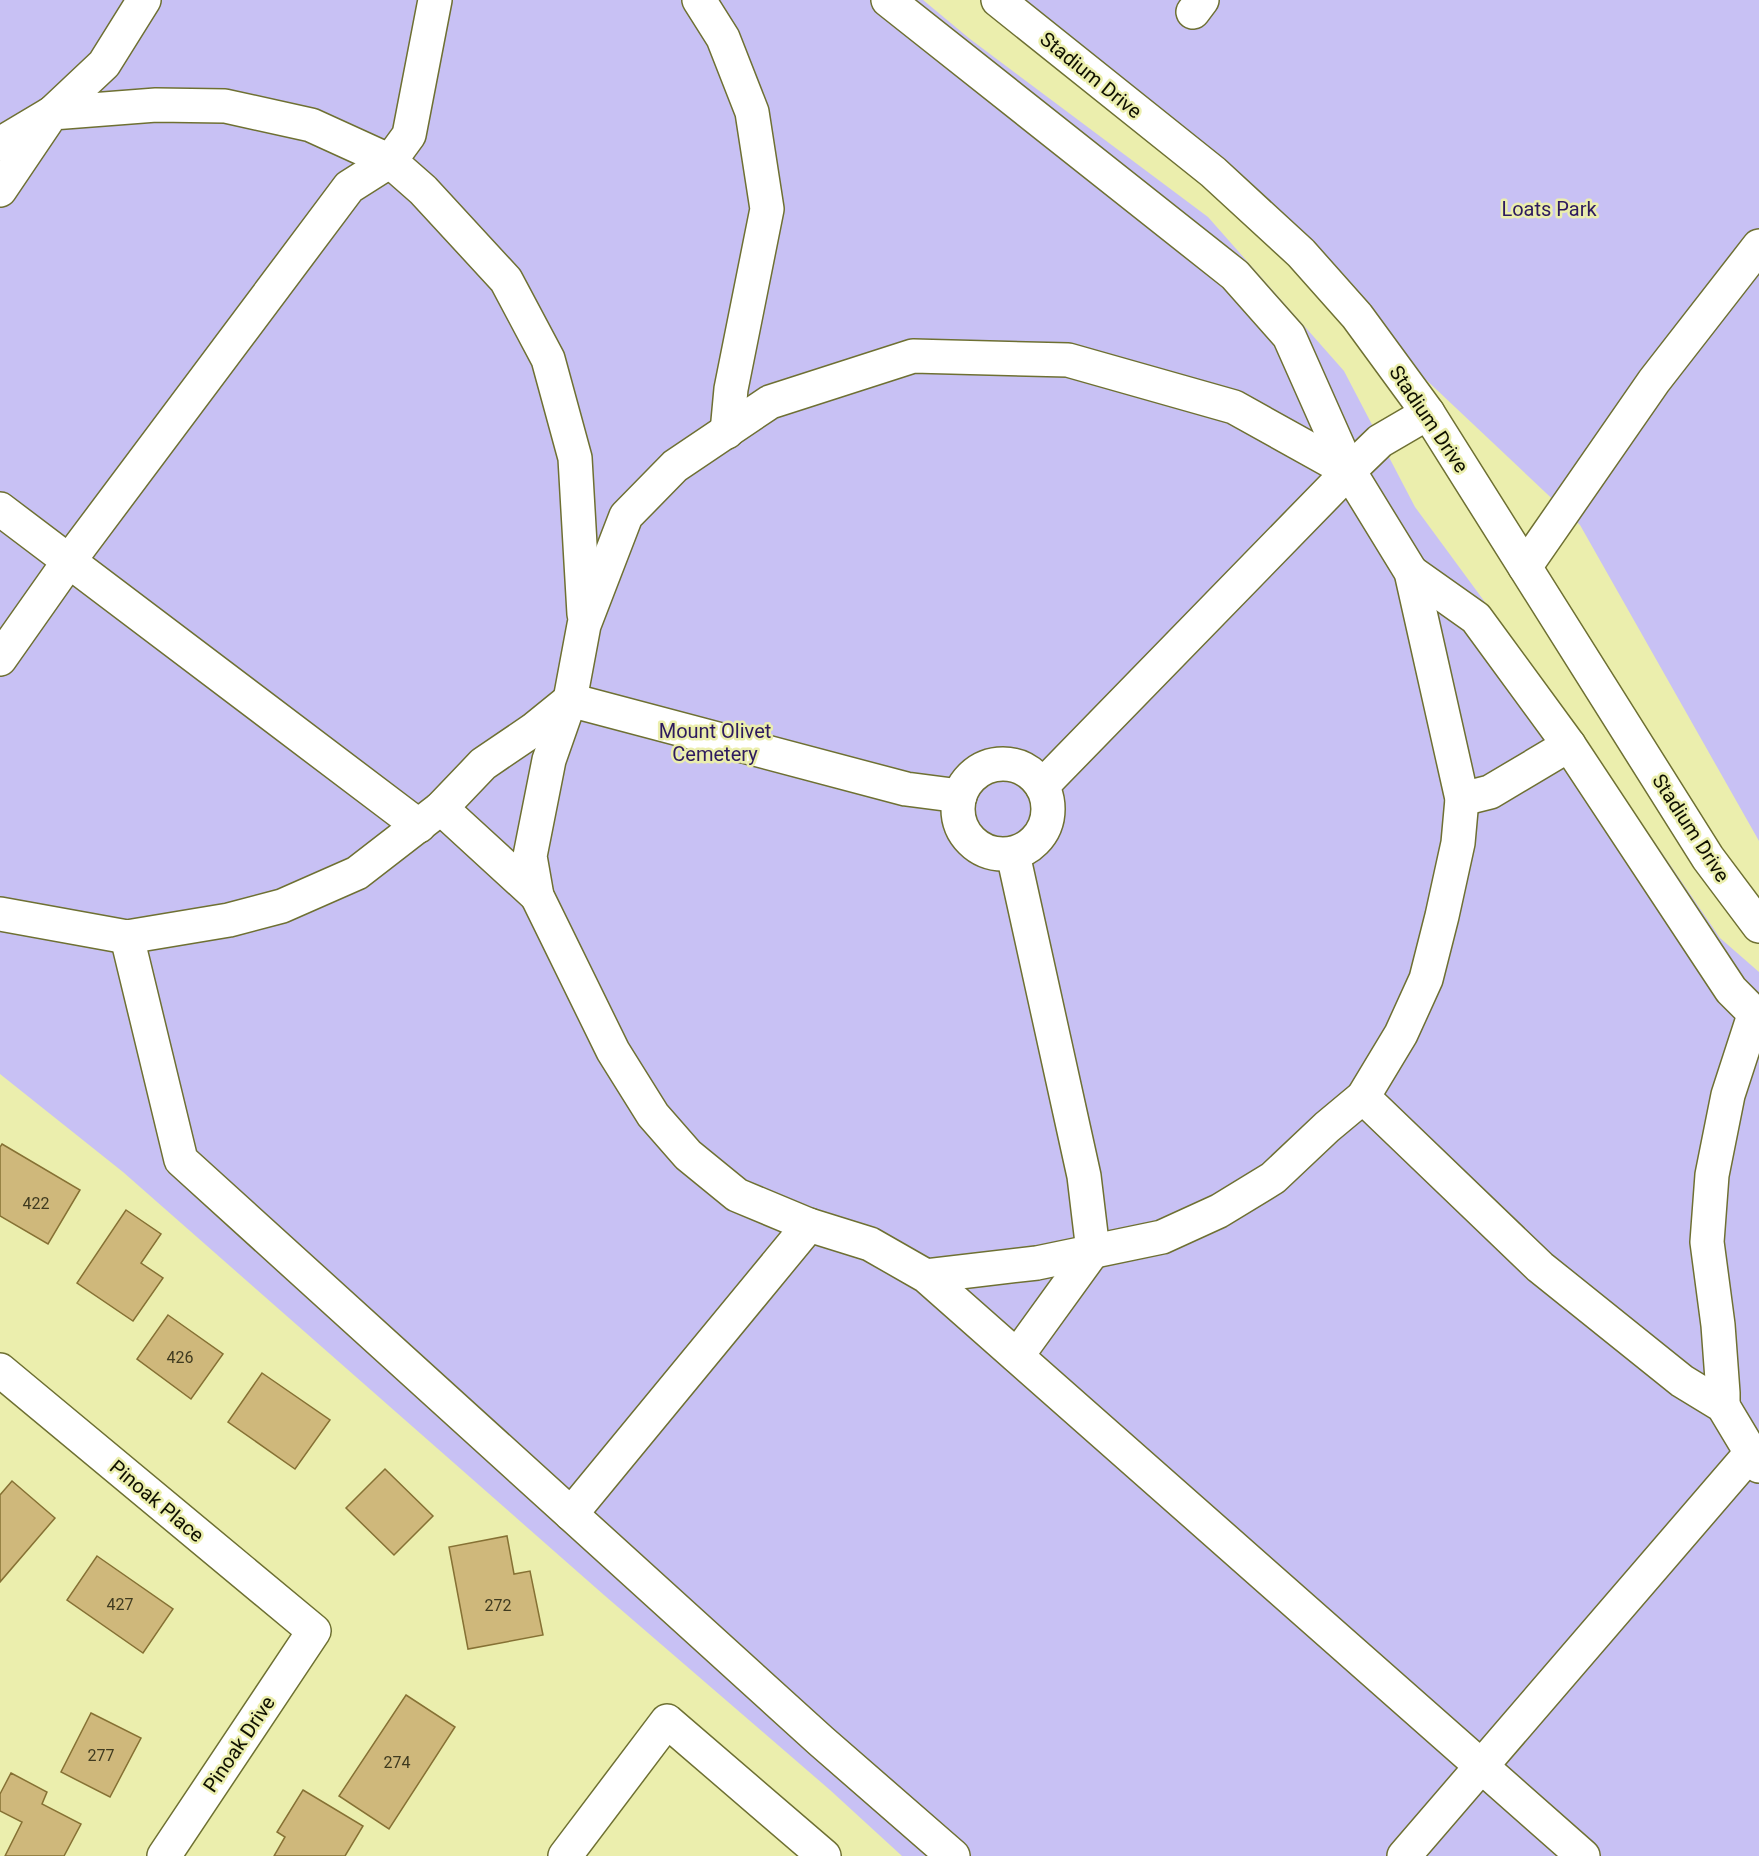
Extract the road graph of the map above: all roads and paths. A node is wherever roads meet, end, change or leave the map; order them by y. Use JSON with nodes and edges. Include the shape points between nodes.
{"nodes":[{"id":1,"x":144,"y":0,"type":"edge"},
{"id":2,"x":435,"y":0,"type":"edge"},
{"id":3,"x":699,"y":0,"type":"edge"},
{"id":4,"x":888,"y":0,"type":"edge"},
{"id":5,"x":998,"y":0,"type":"edge"},
{"id":6,"x":52,"y":113,"type":"junction"},
{"id":7,"x":0,"y":144,"type":"edge"},
{"id":8,"x":390,"y":161,"type":"junction"},
{"id":9,"x":0,"y":190,"type":"edge"},
{"id":10,"x":1759,"y":246,"type":"edge"},
{"id":11,"x":1428,"y":413,"type":"junction"},
{"id":12,"x":727,"y":432,"type":"junction"},
{"id":13,"x":1349,"y":471,"type":"junction"},
{"id":14,"x":0,"y":509,"type":"edge"},
{"id":15,"x":626,"y":516,"type":"junction"},
{"id":16,"x":580,"y":551,"type":"junction"},
{"id":17,"x":69,"y":561,"type":"junction"},
{"id":18,"x":1526,"y":567,"type":"junction"},
{"id":19,"x":1411,"y":572,"type":"junction"},
{"id":20,"x":584,"y":625,"type":"junction"},
{"id":21,"x":0,"y":659,"type":"edge"},
{"id":22,"x":570,"y":700,"type":"junction"},
{"id":23,"x":1569,"y":745,"type":"junction"},
{"id":24,"x":1042,"y":786,"type":"junction"},
{"id":25,"x":1462,"y":800,"type":"junction"},
{"id":26,"x":959,"y":804,"type":"junction"},
{"id":27,"x":430,"y":817,"type":"junction"},
{"id":28,"x":1013,"y":854,"type":"junction"},
{"id":29,"x":537,"y":896,"type":"junction"},
{"id":30,"x":0,"y":914,"type":"edge"},
{"id":31,"x":1759,"y":926,"type":"edge"},
{"id":32,"x":127,"y":937,"type":"junction"},
{"id":33,"x":1757,"y":1016,"type":"edge"},
{"id":34,"x":1363,"y":1097,"type":"junction"},
{"id":35,"x":809,"y":1225,"type":"junction"},
{"id":36,"x":1094,"y":1251,"type":"junction"},
{"id":37,"x":926,"y":1276,"type":"junction"},
{"id":38,"x":1017,"y":1356,"type":"junction"},
{"id":39,"x":0,"y":1370,"type":"edge"},
{"id":40,"x":1723,"y":1406,"type":"junction"},
{"id":41,"x":1755,"y":1460,"type":"edge"},
{"id":42,"x":571,"y":1514,"type":"junction"},
{"id":43,"x":314,"y":1631,"type":"joint"},
{"id":44,"x":1481,"y":1765,"type":"junction"},
{"id":45,"x":164,"y":1856,"type":"edge"},
{"id":46,"x":565,"y":1856,"type":"edge"},
{"id":47,"x":824,"y":1856,"type":"edge"},
{"id":48,"x":953,"y":1856,"type":"edge"},
{"id":49,"x":1404,"y":1856,"type":"edge"},
{"id":50,"x":1582,"y":1856,"type":"edge"}],
"edges":[{"from":1,"to":6,"type":"street","via":[[104,64]]},
{"from":2,"to":8,"type":"street","via":[[409,135]]},
{"from":3,"to":12,"type":"street","via":[[723,38],[752,112],[767,209],[731,389]]},
{"from":4,"to":13,"type":"street","via":[[1235,275],[1288,336]]},
{"from":5,"to":11,"type":"street","name":"Stadium Drive","via":[[1213,172],[1301,254],[1357,316]]},
{"from":6,"to":7,"type":"street"},
{"from":6,"to":8,"type":"street","via":[[156,105],[225,106],[311,125]]},
{"from":6,"to":9,"type":"street"},
{"from":8,"to":16,"type":"street","via":[[423,189],[506,280],[548,359],[575,458]]},
{"from":8,"to":17,"type":"street","via":[[349,187]]},
{"from":10,"to":18,"type":"street","via":[[1654,381]]},
{"from":11,"to":13,"type":"street","via":[[1380,441]]},
{"from":11,"to":18,"type":"street","name":"Stadium Drive"},
{"from":12,"to":13,"type":"street","via":[[771,402],[913,356],[1068,360],[1234,407]]},
{"from":12,"to":15,"type":"street","via":[[675,466]]},
{"from":13,"to":19,"type":"street"},
{"from":13,"to":24,"type":"street"},
{"from":14,"to":17,"type":"street"},
{"from":15,"to":16,"type":"street"},
{"from":15,"to":20,"type":"street"},
{"from":16,"to":20,"type":"street"},
{"from":17,"to":21,"type":"street"},
{"from":17,"to":27,"type":"street"},
{"from":18,"to":31,"type":"street","name":"Stadium Drive","via":[[1708,858]]},
{"from":19,"to":23,"type":"street","via":[[1476,618]]},
{"from":19,"to":25,"type":"street"},
{"from":20,"to":22,"type":"street"},
{"from":22,"to":26,"type":"street"},
{"from":22,"to":27,"type":"street","via":[[483,764]]},
{"from":22,"to":29,"type":"street","via":[[549,760],[530,856]]},
{"from":23,"to":25,"type":"street","via":[[1490,792]]},
{"from":23,"to":33,"type":"street","via":[[1731,990]]},
{"from":24,"to":26,"type":"street","via":[[1031,773],[1015,765],[998,765],[982,770],[968,781]]},
{"from":24,"to":28,"type":"street","via":[[1048,802],[1041,835],[1029,847]]},
{"from":25,"to":34,"type":"street","via":[[1458,843],[1426,979],[1401,1034]]},
{"from":26,"to":28,"type":"street","via":[[962,827],[970,840],[998,855]]},
{"from":27,"to":29,"type":"street"},
{"from":27,"to":32,"type":"street","via":[[357,873],[282,906],[229,920]]},
{"from":28,"to":36,"type":"street","via":[[1084,1176]]},
{"from":29,"to":35,"type":"street","via":[[613,1051],[653,1115],[688,1155],[737,1195]]},
{"from":30,"to":32,"type":"street"},
{"from":32,"to":42,"type":"street","via":[[181,1160]]},
{"from":33,"to":40,"type":"street","via":[[1728,1095],[1712,1175],[1707,1242]]},
{"from":34,"to":36,"type":"street","via":[[1273,1178],[1219,1211],[1162,1237]]},
{"from":34,"to":40,"type":"street","via":[[1540,1267],[1682,1382]]},
{"from":35,"to":37,"type":"street","via":[[870,1244]]},
{"from":35,"to":42,"type":"street"},
{"from":36,"to":37,"type":"street","via":[[1037,1263]]},
{"from":36,"to":38,"type":"street"},
{"from":37,"to":38,"type":"street"},
{"from":38,"to":44,"type":"street"},
{"from":39,"to":43,"type":"street","name":"Pinoak Place"},
{"from":40,"to":41,"type":"street"},
{"from":41,"to":44,"type":"street"},
{"from":42,"to":48,"type":"street"},
{"from":43,"to":45,"type":"street","name":"Pinoak Drive"},
{"from":44,"to":49,"type":"street"},
{"from":44,"to":50,"type":"street"},
{"from":46,"to":47,"type":"street","via":[[667,1721]]}]}
